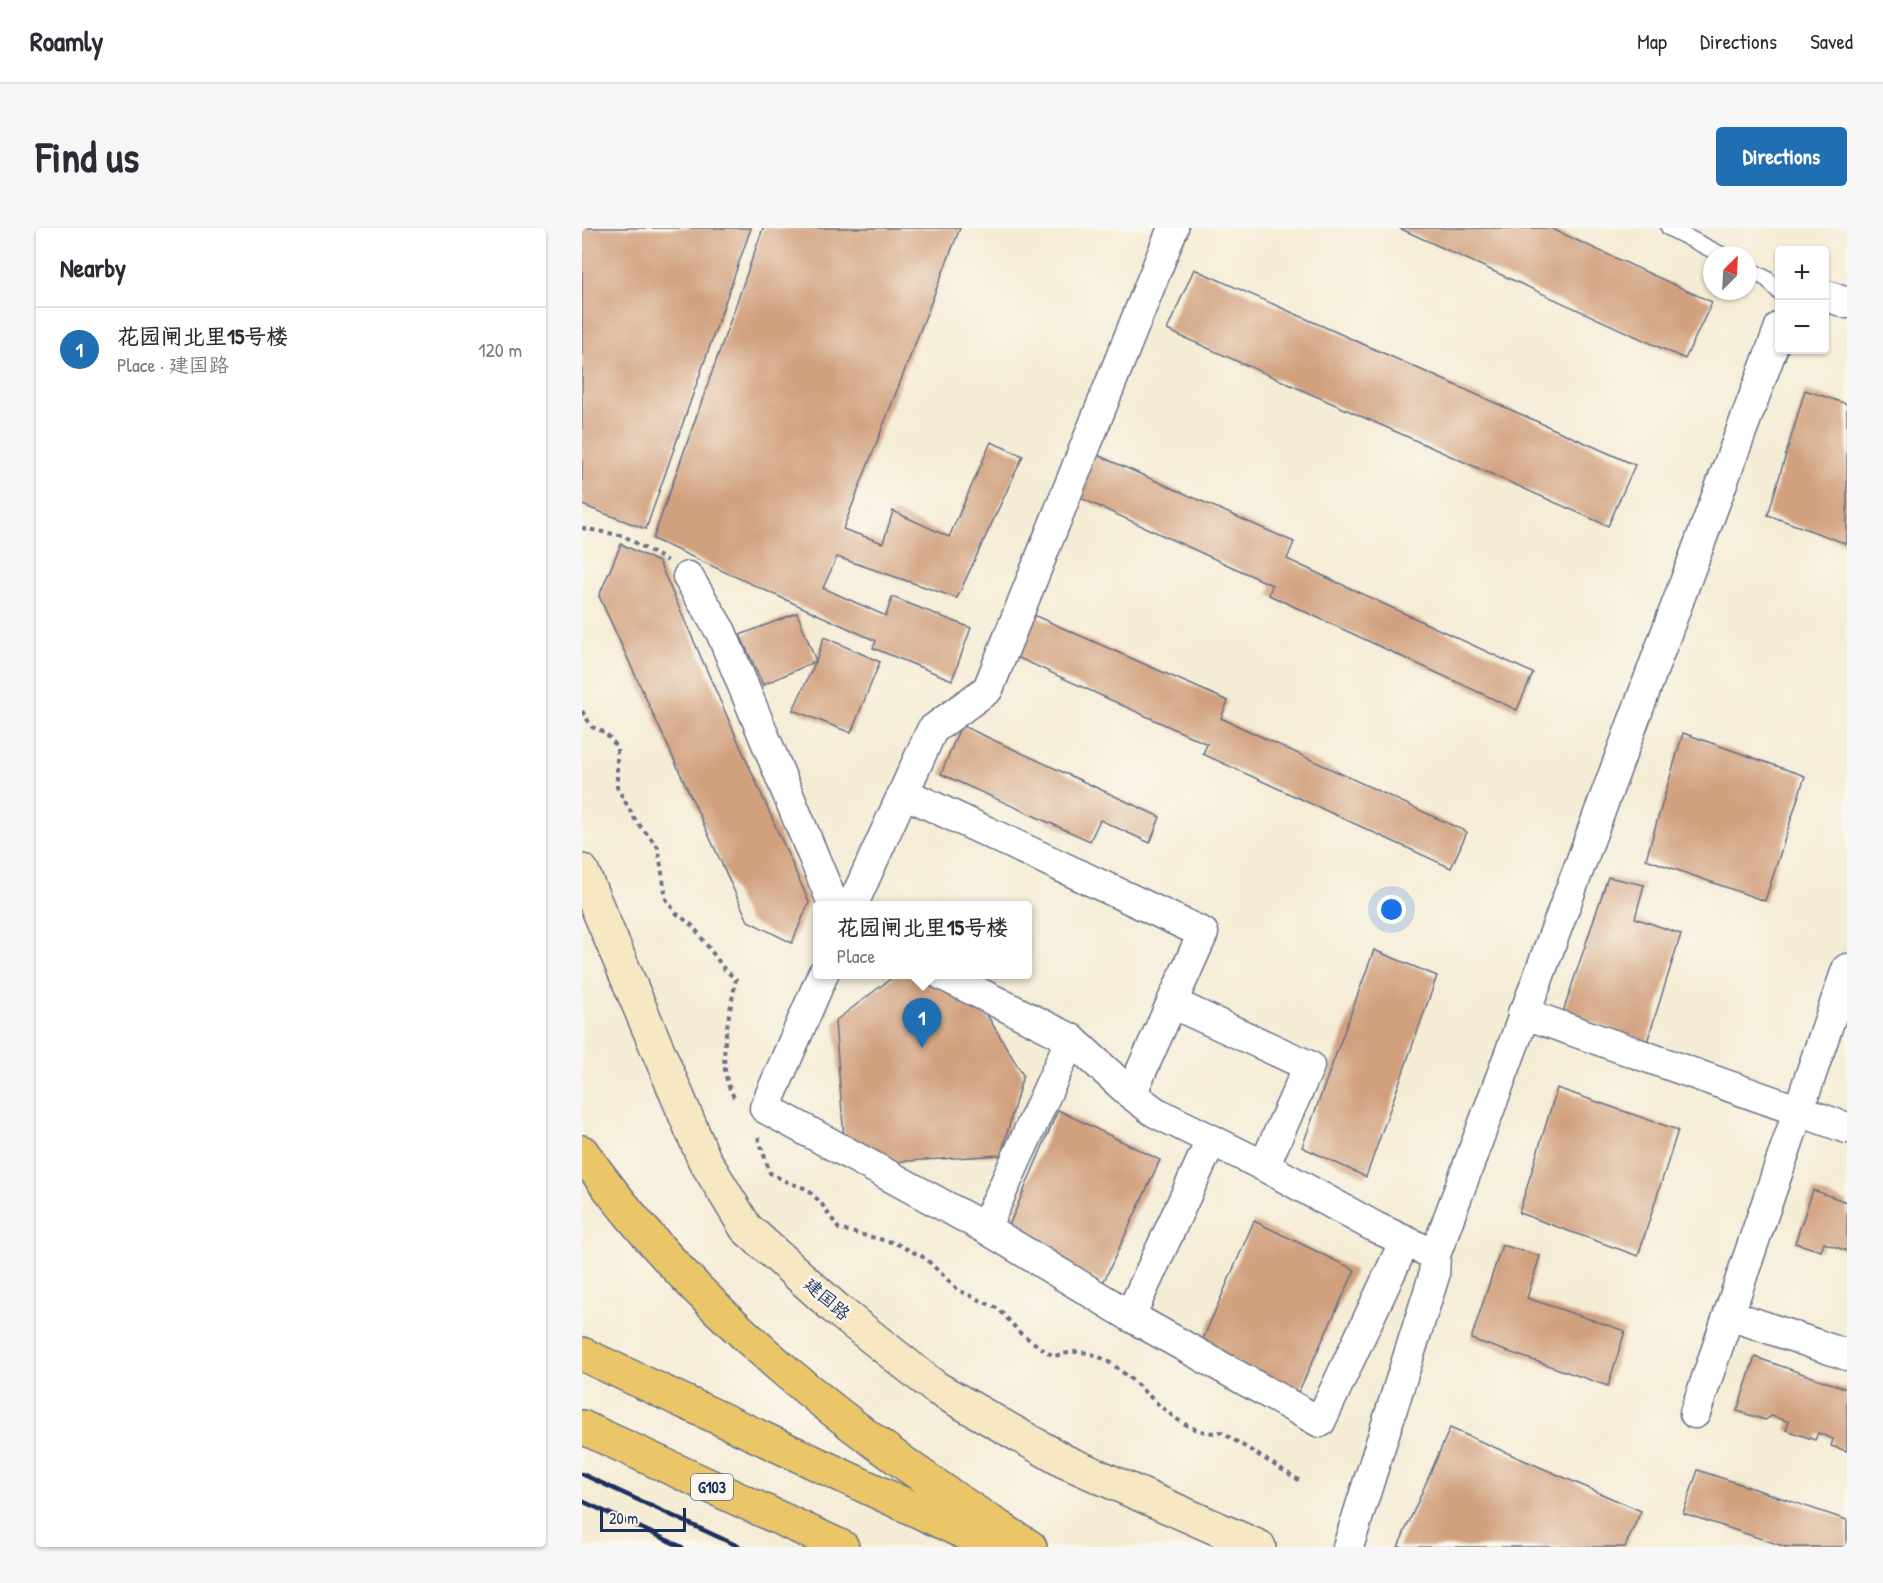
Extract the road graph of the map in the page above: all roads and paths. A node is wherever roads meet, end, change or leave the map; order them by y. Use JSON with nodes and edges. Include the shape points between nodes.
{"nodes":[{"id":1,"x":1173,"y":228,"type":"edge"},
{"id":2,"x":1669,"y":228,"type":"edge"},
{"id":3,"x":1704,"y":246,"type":"edge"},
{"id":4,"x":1757,"y":274,"type":"edge"},
{"id":5,"x":1775,"y":288,"type":"edge"},
{"id":6,"x":1829,"y":297,"type":"edge"},
{"id":7,"x":1847,"y":303,"type":"edge"},
{"id":8,"x":1775,"y":338,"type":"edge"},
{"id":9,"x":582,"y":528,"type":"edge"},
{"id":10,"x":654,"y":552,"type":"dead end"},
{"id":11,"x":688,"y":576,"type":"dead end"},
{"id":12,"x":582,"y":711,"type":"edge"},
{"id":13,"x":904,"y":793,"type":"junction"},
{"id":14,"x":582,"y":871,"type":"edge"},
{"id":15,"x":832,"y":901,"type":"edge"},
{"id":16,"x":854,"y":901,"type":"edge"},
{"id":17,"x":821,"y":979,"type":"edge"},
{"id":18,"x":949,"y":979,"type":"edge"},
{"id":19,"x":1845,"y":982,"type":"edge"},
{"id":20,"x":1172,"y":1003,"type":"junction"},
{"id":21,"x":1523,"y":1013,"type":"junction"},
{"id":22,"x":1071,"y":1039,"type":"junction"},
{"id":23,"x":1131,"y":1094,"type":"junction"},
{"id":24,"x":739,"y":1104,"type":"dead end"},
{"id":25,"x":1799,"y":1111,"type":"junction"},
{"id":26,"x":1847,"y":1128,"type":"edge"},
{"id":27,"x":756,"y":1132,"type":"dead end"},
{"id":28,"x":1211,"y":1141,"type":"junction"},
{"id":29,"x":582,"y":1152,"type":"edge"},
{"id":30,"x":1264,"y":1166,"type":"junction"},
{"id":31,"x":985,"y":1228,"type":"junction"},
{"id":32,"x":1405,"y":1240,"type":"junction"},
{"id":33,"x":1435,"y":1255,"type":"junction"},
{"id":34,"x":1730,"y":1314,"type":"junction"},
{"id":35,"x":1130,"y":1316,"type":"junction"},
{"id":36,"x":582,"y":1354,"type":"edge"},
{"id":37,"x":1847,"y":1355,"type":"edge"},
{"id":38,"x":1695,"y":1413,"type":"dead end"},
{"id":39,"x":582,"y":1427,"type":"edge"},
{"id":40,"x":1299,"y":1480,"type":"dead end"},
{"id":41,"x":842,"y":1547,"type":"edge"},
{"id":42,"x":995,"y":1547,"type":"edge"},
{"id":43,"x":1030,"y":1547,"type":"edge"},
{"id":44,"x":1259,"y":1547,"type":"edge"},
{"id":45,"x":1348,"y":1547,"type":"edge"}],
"edges":[{"from":1,"to":13,"type":"street","via":[[988,689],[932,730]]},
{"from":2,"to":3,"type":"lane"},
{"from":4,"to":5,"type":"lane"},
{"from":6,"to":7,"type":"street"},
{"from":8,"to":21,"type":"street"},
{"from":9,"to":10,"type":"path","via":[[624,536]]},
{"from":11,"to":15,"type":"street","via":[[722,632]]},
{"from":12,"to":24,"type":"path","via":[[592,727],[606,732],[617,747],[617,787],[636,821],[658,847],[666,899],[736,979],[726,1082]]},
{"from":13,"to":16,"type":"street"},
{"from":13,"to":20,"type":"street","via":[[1203,933]]},
{"from":14,"to":44,"type":"main road","name":"建国路","via":[[704,1159],[746,1228],[836,1308],[936,1388],[1064,1461]]},
{"from":17,"to":31,"type":"street","via":[[765,1108]]},
{"from":18,"to":22,"type":"street"},
{"from":19,"to":25,"type":"street"},
{"from":20,"to":23,"type":"street"},
{"from":20,"to":30,"type":"street","via":[[1309,1066]]},
{"from":21,"to":25,"type":"street"},
{"from":21,"to":33,"type":"street"},
{"from":22,"to":23,"type":"street"},
{"from":22,"to":31,"type":"street"},
{"from":23,"to":28,"type":"street","via":[[1155,1112]]},
{"from":25,"to":26,"type":"street"},
{"from":25,"to":34,"type":"street"},
{"from":27,"to":40,"type":"path","via":[[770,1173],[807,1189],[839,1229],[895,1244],[925,1258],[958,1290],[999,1309],[1020,1333],[1053,1356],[1080,1352],[1094,1355],[1147,1393],[1168,1414],[1211,1434],[1221,1432]]},
{"from":28,"to":30,"type":"street"},
{"from":28,"to":35,"type":"street"},
{"from":29,"to":43,"type":"highway","via":[[635,1223],[688,1281],[766,1355],[887,1452]]},
{"from":30,"to":32,"type":"street"},
{"from":31,"to":35,"type":"street"},
{"from":32,"to":33,"type":"street"},
{"from":32,"to":35,"type":"street","via":[[1320,1422]]},
{"from":33,"to":45,"type":"street","via":[[1434,1276]]},
{"from":34,"to":37,"type":"street"},
{"from":34,"to":38,"type":"street"},
{"from":36,"to":42,"type":"highway"},
{"from":39,"to":41,"type":"highway","number":"G103"}]}
